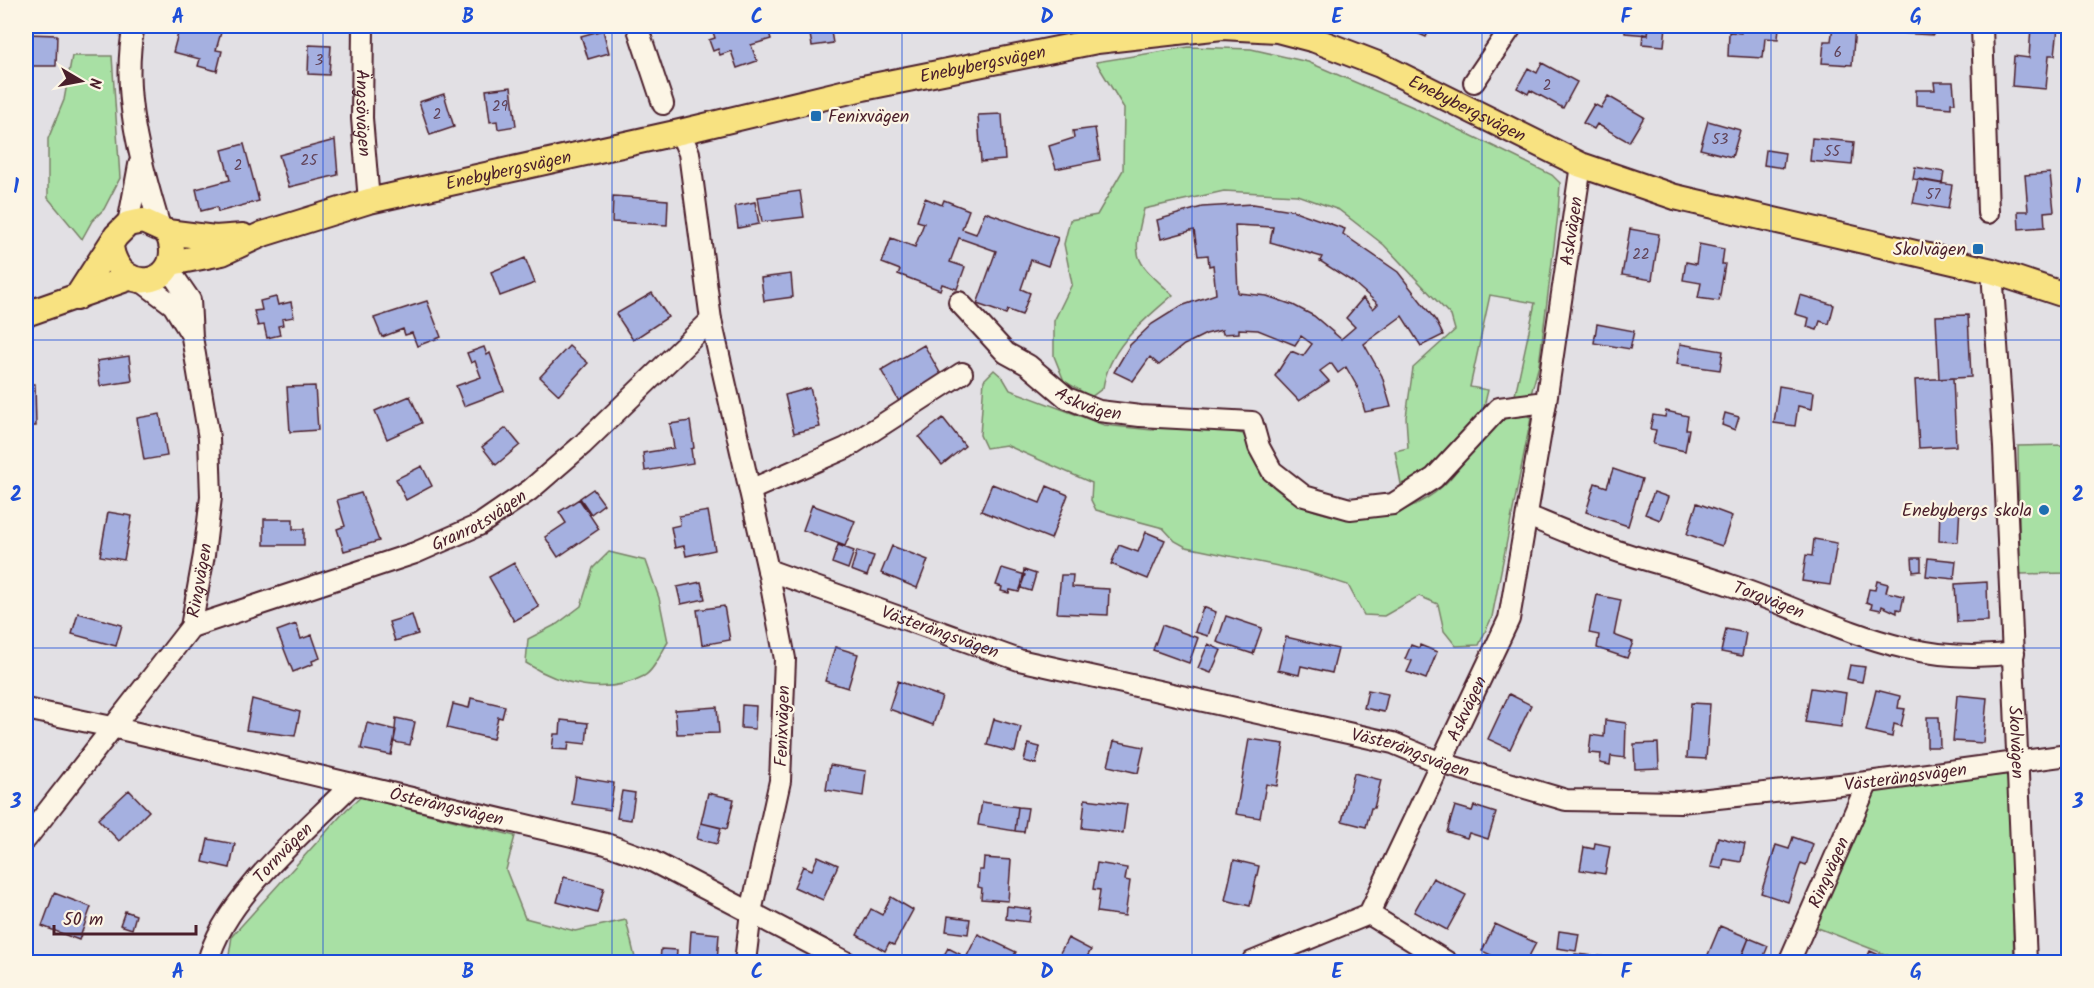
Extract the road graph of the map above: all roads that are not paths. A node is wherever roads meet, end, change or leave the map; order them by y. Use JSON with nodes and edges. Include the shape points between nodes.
{"nodes":[{"id":1,"x":134,"y":26,"type":"edge"},
{"id":2,"x":363,"y":26,"type":"edge"},
{"id":3,"x":637,"y":26,"type":"edge"},
{"id":4,"x":1512,"y":26,"type":"edge"},
{"id":5,"x":1982,"y":26,"type":"edge"},
{"id":6,"x":1096,"y":33,"type":"edge"},
{"id":7,"x":1474,"y":82,"type":"dead end"},
{"id":8,"x":663,"y":104,"type":"dead end"},
{"id":9,"x":680,"y":132,"type":"junction"},
{"id":10,"x":140,"y":162,"type":"junction"},
{"id":11,"x":1581,"y":165,"type":"junction"},
{"id":12,"x":369,"y":201,"type":"junction"},
{"id":13,"x":1988,"y":213,"type":"dead end"},
{"id":14,"x":128,"y":224,"type":"junction"},
{"id":15,"x":163,"y":229,"type":"junction"},
{"id":16,"x":263,"y":234,"type":"junction"},
{"id":17,"x":111,"y":247,"type":"junction"},
{"id":18,"x":170,"y":266,"type":"junction"},
{"id":19,"x":1992,"y":271,"type":"junction"},
{"id":20,"x":135,"y":279,"type":"junction"},
{"id":21,"x":2068,"y":296,"type":"edge"},
{"id":22,"x":75,"y":298,"type":"junction"},
{"id":23,"x":959,"y":302,"type":"dead end"},
{"id":24,"x":26,"y":314,"type":"edge"},
{"id":25,"x":711,"y":320,"type":"junction"},
{"id":26,"x":192,"y":337,"type":"junction"},
{"id":27,"x":962,"y":373,"type":"dead end"},
{"id":28,"x":1546,"y":402,"type":"junction"},
{"id":29,"x":750,"y":490,"type":"junction"},
{"id":30,"x":1528,"y":516,"type":"junction"},
{"id":31,"x":768,"y":570,"type":"junction"},
{"id":32,"x":190,"y":627,"type":"junction"},
{"id":33,"x":2014,"y":653,"type":"junction"},
{"id":34,"x":26,"y":709,"type":"edge"},
{"id":35,"x":112,"y":727,"type":"junction"},
{"id":36,"x":2068,"y":755,"type":"edge"},
{"id":37,"x":2018,"y":760,"type":"junction"},
{"id":38,"x":1441,"y":763,"type":"junction"},
{"id":39,"x":1868,"y":782,"type":"junction"},
{"id":40,"x":352,"y":784,"type":"junction"},
{"id":41,"x":26,"y":839,"type":"edge"},
{"id":42,"x":751,"y":912,"type":"junction"},
{"id":43,"x":1369,"y":914,"type":"junction"},
{"id":44,"x":208,"y":963,"type":"edge"},
{"id":45,"x":745,"y":963,"type":"edge"},
{"id":46,"x":846,"y":963,"type":"edge"},
{"id":47,"x":1252,"y":963,"type":"edge"},
{"id":48,"x":1448,"y":963,"type":"edge"},
{"id":49,"x":1789,"y":963,"type":"edge"},
{"id":50,"x":2026,"y":963,"type":"edge"}],
"edges":[{"from":1,"to":10,"type":"street","via":[[128,52]]},
{"from":2,"to":12,"type":"street","name":"Ängsövägen","via":[[362,118]]},
{"from":3,"to":8,"type":"street"},
{"from":4,"to":7,"type":"street"},
{"from":5,"to":13,"type":"street"},
{"from":6,"to":9,"type":"main road","name":"Enebybergsvägen"},
{"from":6,"to":11,"type":"main road","name":"Enebybergsvägen","via":[[1222,27],[1277,30],[1315,40],[1380,65]]},
{"from":9,"to":12,"type":"main road","name":"Enebybergsvägen"},
{"from":9,"to":25,"type":"street","name":"Fenixvägen","via":[[689,153]]},
{"from":10,"to":14,"type":"street"},
{"from":10,"to":15,"type":"street"},
{"from":11,"to":19,"type":"main road","name":"Enebybergsvägen","via":[[1675,197]]},
{"from":11,"to":28,"type":"street","name":"Askvägen"},
{"from":12,"to":16,"type":"main road","name":"Enebybergsvägen"},
{"from":14,"to":15,"type":"main road","via":[[143,220]]},
{"from":14,"to":17,"type":"main road"},
{"from":15,"to":16,"type":"main road","name":"Enebybergsvägen","via":[[215,238]]},
{"from":15,"to":18,"type":"main road","via":[[172,247]]},
{"from":16,"to":18,"type":"main road","name":"Enebybergsvägen","via":[[222,253]]},
{"from":17,"to":20,"type":"main road","via":[[113,261]]},
{"from":17,"to":22,"type":"main road"},
{"from":18,"to":20,"type":"main road","via":[[154,278]]},
{"from":18,"to":26,"type":"street","name":"Ringvägen","via":[[190,300]]},
{"from":19,"to":21,"type":"main road","name":"Enebybergsvägen"},
{"from":19,"to":33,"type":"street","name":"Skolvägen"},
{"from":20,"to":22,"type":"main road"},
{"from":20,"to":26,"type":"street","name":"Ringvägen","via":[[173,305]]},
{"from":22,"to":24,"type":"main road"},
{"from":23,"to":28,"type":"street","name":"Askvägen","via":[[1006,353],[1028,365],[1067,398],[1099,411],[1252,422],[1272,471],[1304,496],[1350,509],[1393,504],[1434,478],[1498,408]]},
{"from":25,"to":29,"type":"street","name":"Fenixvägen"},
{"from":25,"to":32,"type":"street","name":"Granrotsvägen","via":[[582,445],[530,490],[479,525],[415,553]]},
{"from":26,"to":32,"type":"street","name":"Ringvägen","via":[[209,438],[211,497]]},
{"from":27,"to":29,"type":"street","via":[[846,448]]},
{"from":28,"to":30,"type":"street","name":"Askvägen"},
{"from":29,"to":31,"type":"street","name":"Fenixvägen"},
{"from":30,"to":33,"type":"street","name":"Torgvägen","via":[[1615,550],[1731,585],[1872,641],[1923,653],[1983,657]]},
{"from":30,"to":38,"type":"street","name":"Askvägen","via":[[1509,619]]},
{"from":31,"to":38,"type":"street","name":"Västerängsvägen","via":[[1018,660],[1393,743]]},
{"from":31,"to":42,"type":"street","name":"Fenixvägen","via":[[785,659],[780,781]]},
{"from":32,"to":35,"type":"street","name":"Ringvägen"},
{"from":33,"to":37,"type":"street","name":"Skolvägen"},
{"from":34,"to":35,"type":"street","name":"Österängsvägen"},
{"from":35,"to":40,"type":"street","name":"Österängsvägen"},
{"from":35,"to":41,"type":"street","name":"Ringvägen"},
{"from":36,"to":37,"type":"street","name":"Västerängsvägen"},
{"from":37,"to":39,"type":"street","name":"Västerängsvägen"},
{"from":37,"to":50,"type":"street","name":"Skolvägen"},
{"from":38,"to":39,"type":"street","name":"Västerängsvägen","via":[[1566,800],[1680,802]]},
{"from":38,"to":43,"type":"street","name":"Askvägen"},
{"from":39,"to":49,"type":"street","name":"Ringvägen"},
{"from":40,"to":42,"type":"street","name":"Österängsvägen","via":[[606,844],[650,860]]},
{"from":40,"to":44,"type":"street","name":"Tornvägen","via":[[239,900],[213,942]]},
{"from":42,"to":45,"type":"street","name":"Fenixvägen"},
{"from":42,"to":46,"type":"street","name":"Österängsvägen"},
{"from":43,"to":47,"type":"street"},
{"from":43,"to":48,"type":"street"}]}
